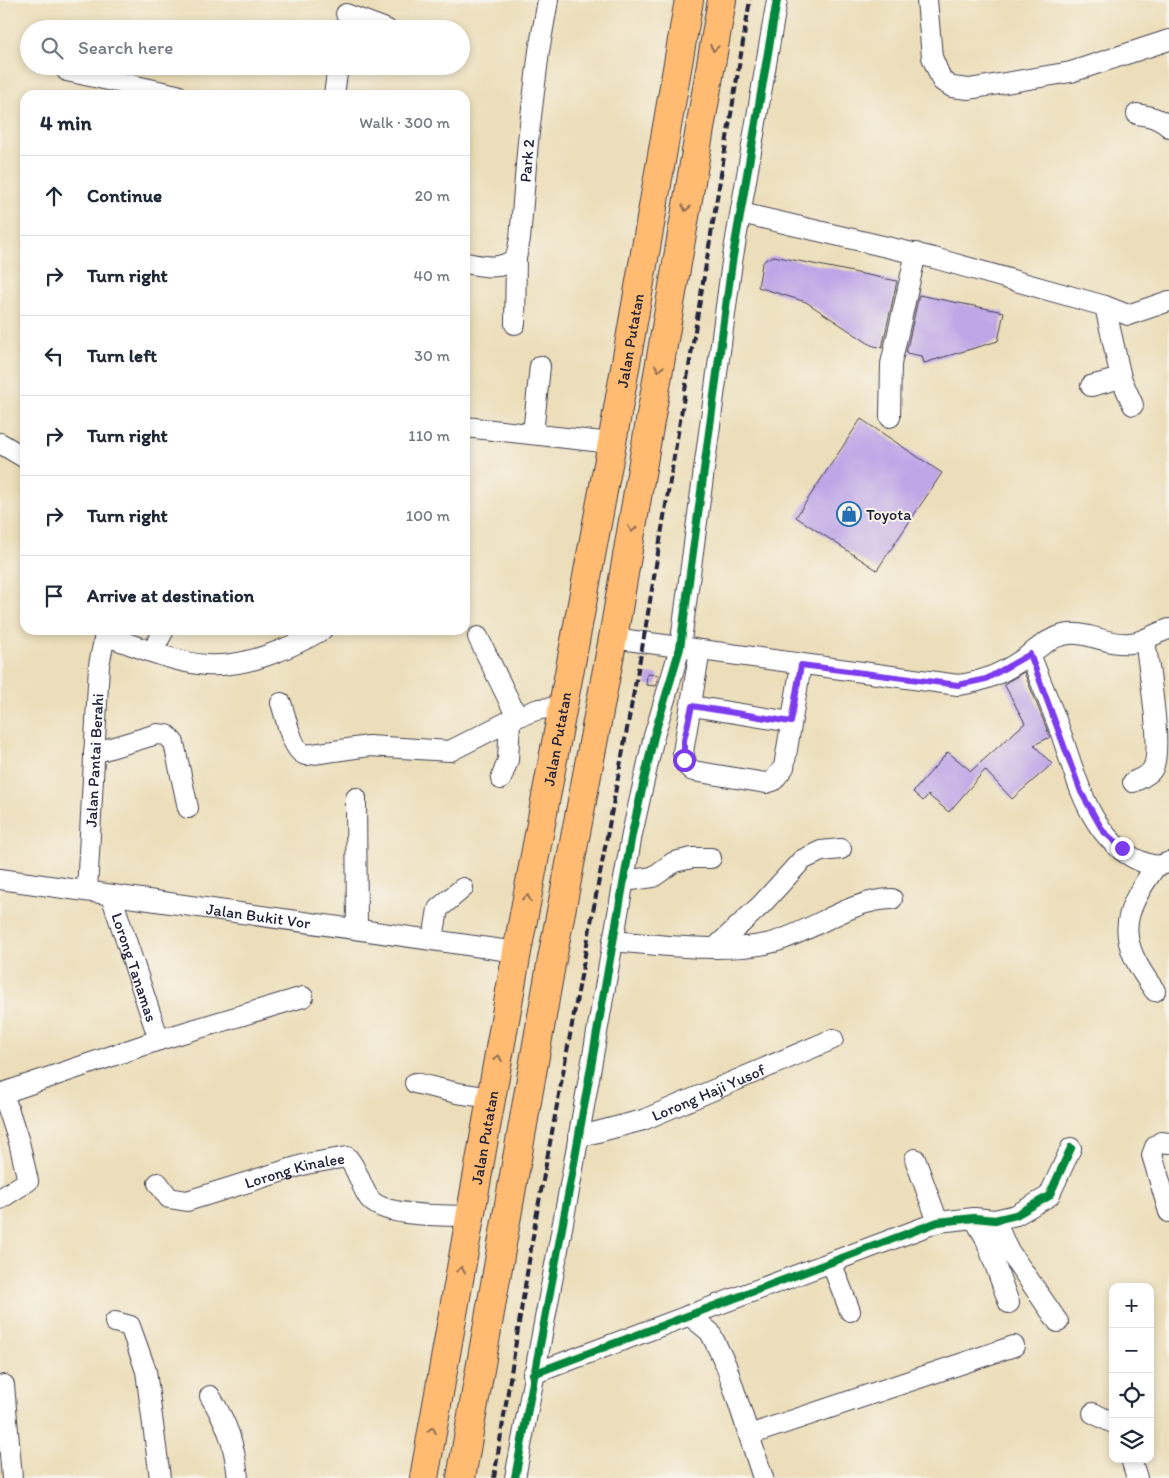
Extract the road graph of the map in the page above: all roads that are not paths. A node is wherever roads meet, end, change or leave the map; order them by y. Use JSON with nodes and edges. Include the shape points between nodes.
{"nodes":[{"id":1,"x":548,"y":0,"type":"edge"},
{"id":2,"x":689,"y":0,"type":"edge"},
{"id":3,"x":722,"y":0,"type":"edge"},
{"id":4,"x":777,"y":0,"type":"edge"},
{"id":5,"x":927,"y":0,"type":"edge"},
{"id":6,"x":346,"y":14,"type":"edge"},
{"id":7,"x":362,"y":20,"type":"edge"},
{"id":8,"x":1169,"y":40,"type":"edge"},
{"id":9,"x":79,"y":75,"type":"edge"},
{"id":10,"x":337,"y":75,"type":"edge"},
{"id":11,"x":136,"y":90,"type":"edge"},
{"id":12,"x":335,"y":90,"type":"edge"},
{"id":13,"x":1137,"y":114,"type":"dead end"},
{"id":14,"x":1169,"y":127,"type":"edge"},
{"id":15,"x":741,"y":212,"type":"junction"},
{"id":16,"x":916,"y":254,"type":"junction"},
{"id":17,"x":516,"y":258,"type":"junction"},
{"id":18,"x":470,"y":264,"type":"edge"},
{"id":19,"x":1169,"y":301,"type":"edge"},
{"id":20,"x":1105,"y":306,"type":"junction"},
{"id":21,"x":515,"y":324,"type":"dead end"},
{"id":22,"x":540,"y":366,"type":"dead end"},
{"id":23,"x":1121,"y":378,"type":"junction"},
{"id":24,"x":1091,"y":386,"type":"dead end"},
{"id":25,"x":1133,"y":405,"type":"dead end"},
{"id":26,"x":890,"y":418,"type":"dead end"},
{"id":27,"x":470,"y":428,"type":"edge"},
{"id":28,"x":533,"y":434,"type":"junction"},
{"id":29,"x":0,"y":443,"type":"edge"},
{"id":30,"x":612,"y":443,"type":"junction"},
{"id":31,"x":20,"y":455,"type":"edge"},
{"id":32,"x":592,"y":557,"type":"junction"},
{"id":33,"x":626,"y":562,"type":"junction"},
{"id":34,"x":1169,"y":629,"type":"edge"},
{"id":35,"x":104,"y":635,"type":"edge"},
{"id":36,"x":112,"y":635,"type":"edge"},
{"id":37,"x":161,"y":635,"type":"edge"},
{"id":38,"x":311,"y":635,"type":"edge"},
{"id":39,"x":478,"y":638,"type":"dead end"},
{"id":40,"x":613,"y":638,"type":"junction"},
{"id":41,"x":1144,"y":640,"type":"junction"},
{"id":42,"x":680,"y":648,"type":"junction"},
{"id":43,"x":700,"y":650,"type":"junction"},
{"id":44,"x":152,"y":652,"type":"junction"},
{"id":45,"x":1030,"y":654,"type":"junction"},
{"id":46,"x":801,"y":665,"type":"junction"},
{"id":47,"x":281,"y":703,"type":"dead end"},
{"id":48,"x":692,"y":706,"type":"junction"},
{"id":49,"x":564,"y":707,"type":"junction"},
{"id":50,"x":513,"y":719,"type":"junction"},
{"id":51,"x":791,"y":722,"type":"junction"},
{"id":52,"x":654,"y":736,"type":"junction"},
{"id":53,"x":684,"y":740,"type":"junction"},
{"id":54,"x":94,"y":753,"type":"junction"},
{"id":55,"x":501,"y":778,"type":"dead end"},
{"id":56,"x":1133,"y":782,"type":"dead end"},
{"id":57,"x":356,"y":798,"type":"dead end"},
{"id":58,"x":188,"y":808,"type":"dead end"},
{"id":59,"x":841,"y":849,"type":"dead end"},
{"id":60,"x":711,"y":858,"type":"dead end"},
{"id":61,"x":1162,"y":864,"type":"edge"},
{"id":62,"x":0,"y":879,"type":"edge"},
{"id":63,"x":624,"y":881,"type":"junction"},
{"id":64,"x":463,"y":888,"type":"dead end"},
{"id":65,"x":87,"y":891,"type":"junction"},
{"id":66,"x":111,"y":895,"type":"junction"},
{"id":67,"x":892,"y":899,"type":"dead end"},
{"id":68,"x":357,"y":929,"type":"junction"},
{"id":69,"x":433,"y":939,"type":"junction"},
{"id":70,"x":613,"y":941,"type":"junction"},
{"id":71,"x":717,"y":946,"type":"junction"},
{"id":72,"x":515,"y":960,"type":"junction"},
{"id":73,"x":550,"y":972,"type":"junction"},
{"id":74,"x":1155,"y":991,"type":"dead end"},
{"id":75,"x":303,"y":997,"type":"dead end"},
{"id":76,"x":833,"y":1039,"type":"dead end"},
{"id":77,"x":159,"y":1040,"type":"junction"},
{"id":78,"x":415,"y":1083,"type":"dead end"},
{"id":79,"x":1,"y":1090,"type":"edge"},
{"id":80,"x":492,"y":1098,"type":"junction"},
{"id":81,"x":578,"y":1137,"type":"junction"},
{"id":82,"x":1169,"y":1143,"type":"edge"},
{"id":83,"x":1071,"y":1148,"type":"dead end"},
{"id":84,"x":915,"y":1159,"type":"dead end"},
{"id":85,"x":158,"y":1183,"type":"dead end"},
{"id":86,"x":0,"y":1199,"type":"edge"},
{"id":87,"x":1169,"y":1212,"type":"edge"},
{"id":88,"x":471,"y":1216,"type":"junction"},
{"id":89,"x":974,"y":1218,"type":"junction"},
{"id":90,"x":995,"y":1220,"type":"junction"},
{"id":91,"x":938,"y":1222,"type":"junction"},
{"id":92,"x":832,"y":1262,"type":"junction"},
{"id":93,"x":1009,"y":1303,"type":"dead end"},
{"id":94,"x":850,"y":1311,"type":"dead end"},
{"id":95,"x":689,"y":1315,"type":"junction"},
{"id":96,"x":115,"y":1322,"type":"dead end"},
{"id":97,"x":1058,"y":1322,"type":"dead end"},
{"id":98,"x":1014,"y":1346,"type":"dead end"},
{"id":99,"x":533,"y":1374,"type":"junction"},
{"id":100,"x":4,"y":1385,"type":"dead end"},
{"id":101,"x":210,"y":1396,"type":"dead end"},
{"id":102,"x":1093,"y":1413,"type":"dead end"},
{"id":103,"x":1109,"y":1422,"type":"edge"},
{"id":104,"x":749,"y":1435,"type":"junction"},
{"id":105,"x":1133,"y":1463,"type":"edge"},
{"id":106,"x":423,"y":1476,"type":"edge"},
{"id":107,"x":12,"y":1478,"type":"edge"},
{"id":108,"x":160,"y":1478,"type":"edge"},
{"id":109,"x":238,"y":1478,"type":"edge"},
{"id":110,"x":461,"y":1478,"type":"edge"},
{"id":111,"x":515,"y":1478,"type":"edge"},
{"id":112,"x":764,"y":1478,"type":"edge"},
{"id":113,"x":1137,"y":1478,"type":"edge"}],
"edges":[{"from":1,"to":17,"type":"street","name":"Park 2","via":[[528,140]]},
{"from":2,"to":30,"type":"highway","name":"Jalan Putatan"},
{"from":3,"to":33,"type":"highway","name":"Jalan Putatan","one_way":true},
{"from":4,"to":15,"type":"street"},
{"from":5,"to":8,"type":"street","via":[[932,57],[942,81],[952,87],[970,88],[1071,72]]},
{"from":6,"to":7,"type":"street"},
{"from":9,"to":11,"type":"street"},
{"from":10,"to":12,"type":"street"},
{"from":13,"to":14,"type":"street","via":[[1151,116]]},
{"from":15,"to":16,"type":"street"},
{"from":15,"to":42,"type":"street"},
{"from":16,"to":20,"type":"street"},
{"from":16,"to":26,"type":"street","via":[[891,364]]},
{"from":17,"to":18,"type":"street","via":[[507,266],[497,268]]},
{"from":17,"to":21,"type":"street","name":"Park 2"},
{"from":19,"to":20,"type":"street","via":[[1128,315]]},
{"from":20,"to":23,"type":"street"},
{"from":22,"to":28,"type":"street"},
{"from":23,"to":24,"type":"street"},
{"from":23,"to":25,"type":"street"},
{"from":27,"to":28,"type":"street"},
{"from":28,"to":30,"type":"street"},
{"from":29,"to":31,"type":"street"},
{"from":30,"to":32,"type":"highway","name":"Jalan Putatan"},
{"from":32,"to":33,"type":"highway"},
{"from":32,"to":49,"type":"highway","name":"Jalan Putatan"},
{"from":33,"to":40,"type":"highway","name":"Jalan Putatan"},
{"from":34,"to":41,"type":"street"},
{"from":35,"to":54,"type":"street","name":"Jalan Pantai Berahi","via":[[99,665]]},
{"from":36,"to":44,"type":"street"},
{"from":37,"to":44,"type":"street"},
{"from":38,"to":44,"type":"street","via":[[274,652],[224,665],[193,663]]},
{"from":39,"to":50,"type":"street"},
{"from":40,"to":42,"type":"street"},
{"from":40,"to":73,"type":"highway","name":"Jalan Putatan"},
{"from":41,"to":45,"type":"street","via":[[1109,643],[1077,632],[1050,639]]},
{"from":41,"to":56,"type":"street","via":[[1153,706],[1155,761],[1152,770]]},
{"from":42,"to":43,"type":"street"},
{"from":42,"to":52,"type":"street"},
{"from":43,"to":46,"type":"street"},
{"from":43,"to":48,"type":"street"},
{"from":45,"to":46,"type":"street","via":[[986,679],[958,685]]},
{"from":45,"to":61,"type":"street","via":[[1081,792],[1096,821],[1111,839],[1135,858]]},
{"from":46,"to":51,"type":"street"},
{"from":47,"to":50,"type":"street","via":[[296,747],[306,755],[370,746],[450,751]]},
{"from":48,"to":51,"type":"street"},
{"from":48,"to":53,"type":"street"},
{"from":49,"to":50,"type":"street","via":[[539,710]]},
{"from":72,"to":49,"type":"highway","name":"Jalan Putatan","one_way":true},
{"from":50,"to":55,"type":"street","via":[[508,760]]},
{"from":51,"to":53,"type":"street","via":[[784,767],[773,782],[693,771],[684,760]]},
{"from":52,"to":53,"type":"street"},
{"from":52,"to":63,"type":"street"},
{"from":54,"to":58,"type":"street","via":[[157,734],[167,735],[174,742]]},
{"from":54,"to":65,"type":"street","name":"Jalan Pantai Berahi"},
{"from":57,"to":68,"type":"street"},
{"from":59,"to":71,"type":"street","via":[[821,851],[802,860]]},
{"from":60,"to":63,"type":"street","via":[[674,862],[653,877]]},
{"from":61,"to":74,"type":"street","via":[[1136,898],[1127,926],[1130,952]]},
{"from":62,"to":65,"type":"street","name":"Jalan Bukit Vor"},
{"from":63,"to":70,"type":"street"},
{"from":64,"to":69,"type":"street","via":[[438,909]]},
{"from":65,"to":66,"type":"street","name":"Jalan Bukit Vor"},
{"from":66,"to":68,"type":"street","name":"Jalan Bukit Vor"},
{"from":66,"to":77,"type":"street","name":"Lorong Tanamas"},
{"from":67,"to":71,"type":"street","via":[[862,904],[773,942]]},
{"from":68,"to":69,"type":"street","name":"Jalan Bukit Vor"},
{"from":69,"to":72,"type":"street","name":"Jalan Bukit Vor"},
{"from":70,"to":71,"type":"street"},
{"from":70,"to":81,"type":"street"},
{"from":72,"to":73,"type":"highway"},
{"from":80,"to":72,"type":"highway","name":"Jalan Putatan","one_way":true},
{"from":73,"to":110,"type":"highway","name":"Jalan Putatan"},
{"from":75,"to":77,"type":"street"},
{"from":76,"to":81,"type":"street","name":"Lorong Haji Yusof","via":[[643,1120]]},
{"from":77,"to":79,"type":"street"},
{"from":78,"to":80,"type":"street"},
{"from":79,"to":86,"type":"street","via":[[28,1181]]},
{"from":80,"to":88,"type":"highway","name":"Jalan Putatan"},
{"from":81,"to":99,"type":"street"},
{"from":82,"to":87,"type":"street","via":[[1161,1142],[1152,1155]]},
{"from":83,"to":90,"type":"street","via":[[1048,1196],[1016,1215]]},
{"from":84,"to":91,"type":"street"},
{"from":85,"to":88,"type":"street","name":"Lorong Kinalee","via":[[169,1198],[188,1201],[306,1164],[347,1156],[369,1198],[377,1206],[412,1214]]},
{"from":106,"to":88,"type":"highway","name":"Jalan Putatan","one_way":true},
{"from":89,"to":90,"type":"street"},
{"from":89,"to":91,"type":"street"},
{"from":89,"to":93,"type":"street","via":[[985,1237]]},
{"from":90,"to":97,"type":"street","via":[[1007,1248]]},
{"from":91,"to":92,"type":"street"},
{"from":92,"to":94,"type":"street"},
{"from":92,"to":95,"type":"street"},
{"from":95,"to":99,"type":"street"},
{"from":95,"to":104,"type":"street","via":[[710,1332],[726,1365]]},
{"from":96,"to":108,"type":"street","via":[[130,1326],[146,1371]]},
{"from":98,"to":104,"type":"street"},
{"from":99,"to":111,"type":"street"},
{"from":100,"to":107,"type":"street"},
{"from":101,"to":109,"type":"street","via":[[230,1432]]},
{"from":102,"to":103,"type":"street"},
{"from":104,"to":112,"type":"street"},
{"from":105,"to":113,"type":"street"}]}
